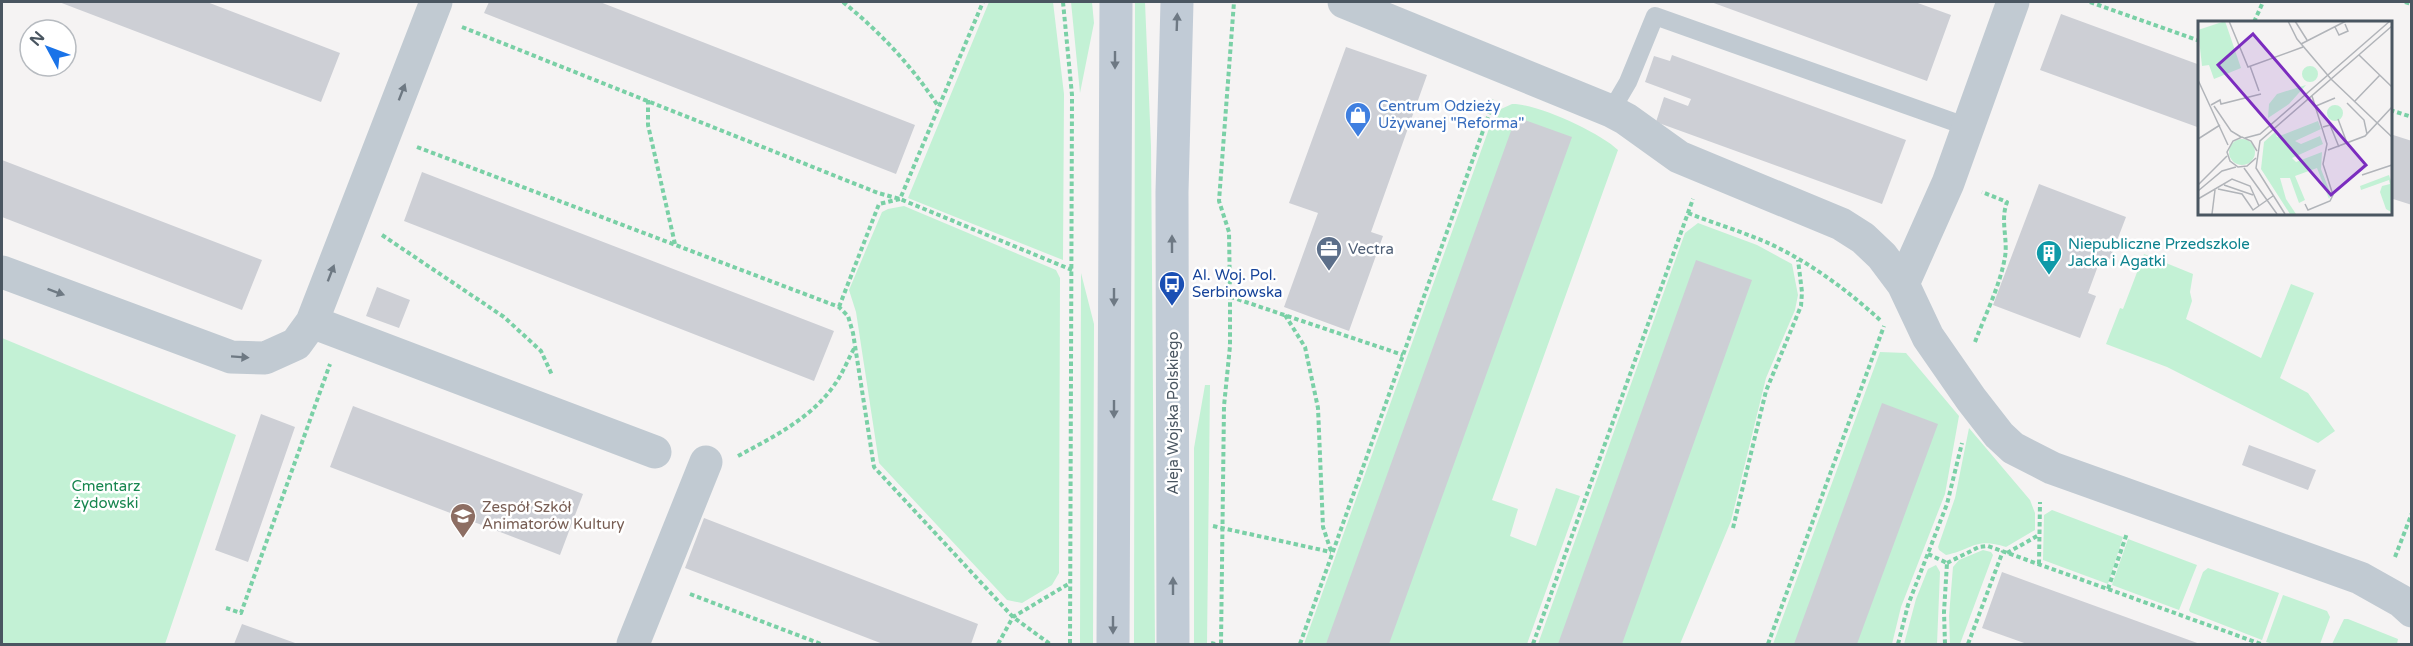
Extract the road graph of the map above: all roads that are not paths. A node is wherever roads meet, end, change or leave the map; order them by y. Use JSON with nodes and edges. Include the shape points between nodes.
{"nodes":[{"id":1,"x":1116,"y":2,"type":"edge"},
{"id":2,"x":1177,"y":2,"type":"edge"},
{"id":3,"x":1344,"y":2,"type":"edge"},
{"id":4,"x":2009,"y":3,"type":"edge"},
{"id":5,"x":434,"y":8,"type":"edge"},
{"id":6,"x":1611,"y":111,"type":"junction"},
{"id":7,"x":1968,"y":126,"type":"junction"},
{"id":8,"x":2,"y":272,"type":"edge"},
{"id":9,"x":1903,"y":284,"type":"junction"},
{"id":10,"x":326,"y":327,"type":"junction"},
{"id":11,"x":655,"y":452,"type":"dead end"},
{"id":12,"x":706,"y":462,"type":"road end"},
{"id":13,"x":2412,"y":611,"type":"edge"},
{"id":14,"x":633,"y":645,"type":"edge"},
{"id":15,"x":1113,"y":645,"type":"edge"},
{"id":16,"x":1173,"y":645,"type":"edge"}],
"edges":[{"from":1,"to":15,"type":"main road","one_way":true},
{"from":16,"to":2,"type":"main road","name":"Aleja Wojska Polskiego","one_way":true,"via":[[1172,192]]},
{"from":3,"to":6,"type":"street"},
{"from":4,"to":7,"type":"street"},
{"from":10,"to":5,"type":"street","one_way":true,"via":[[353,218]]},
{"from":6,"to":7,"type":"lane","via":[[1628,82],[1655,16]]},
{"from":6,"to":9,"type":"street","via":[[1679,157],[1841,224],[1882,256]]},
{"from":7,"to":9,"type":"street","via":[[1948,183]]},
{"from":8,"to":10,"type":"street","one_way":true,"via":[[231,357],[265,358]]},
{"from":9,"to":13,"type":"street","via":[[1928,337],[1971,399],[2013,448],[2040,463],[2360,578]]},
{"from":10,"to":11,"type":"street"},
{"from":12,"to":14,"type":"street"}]}
